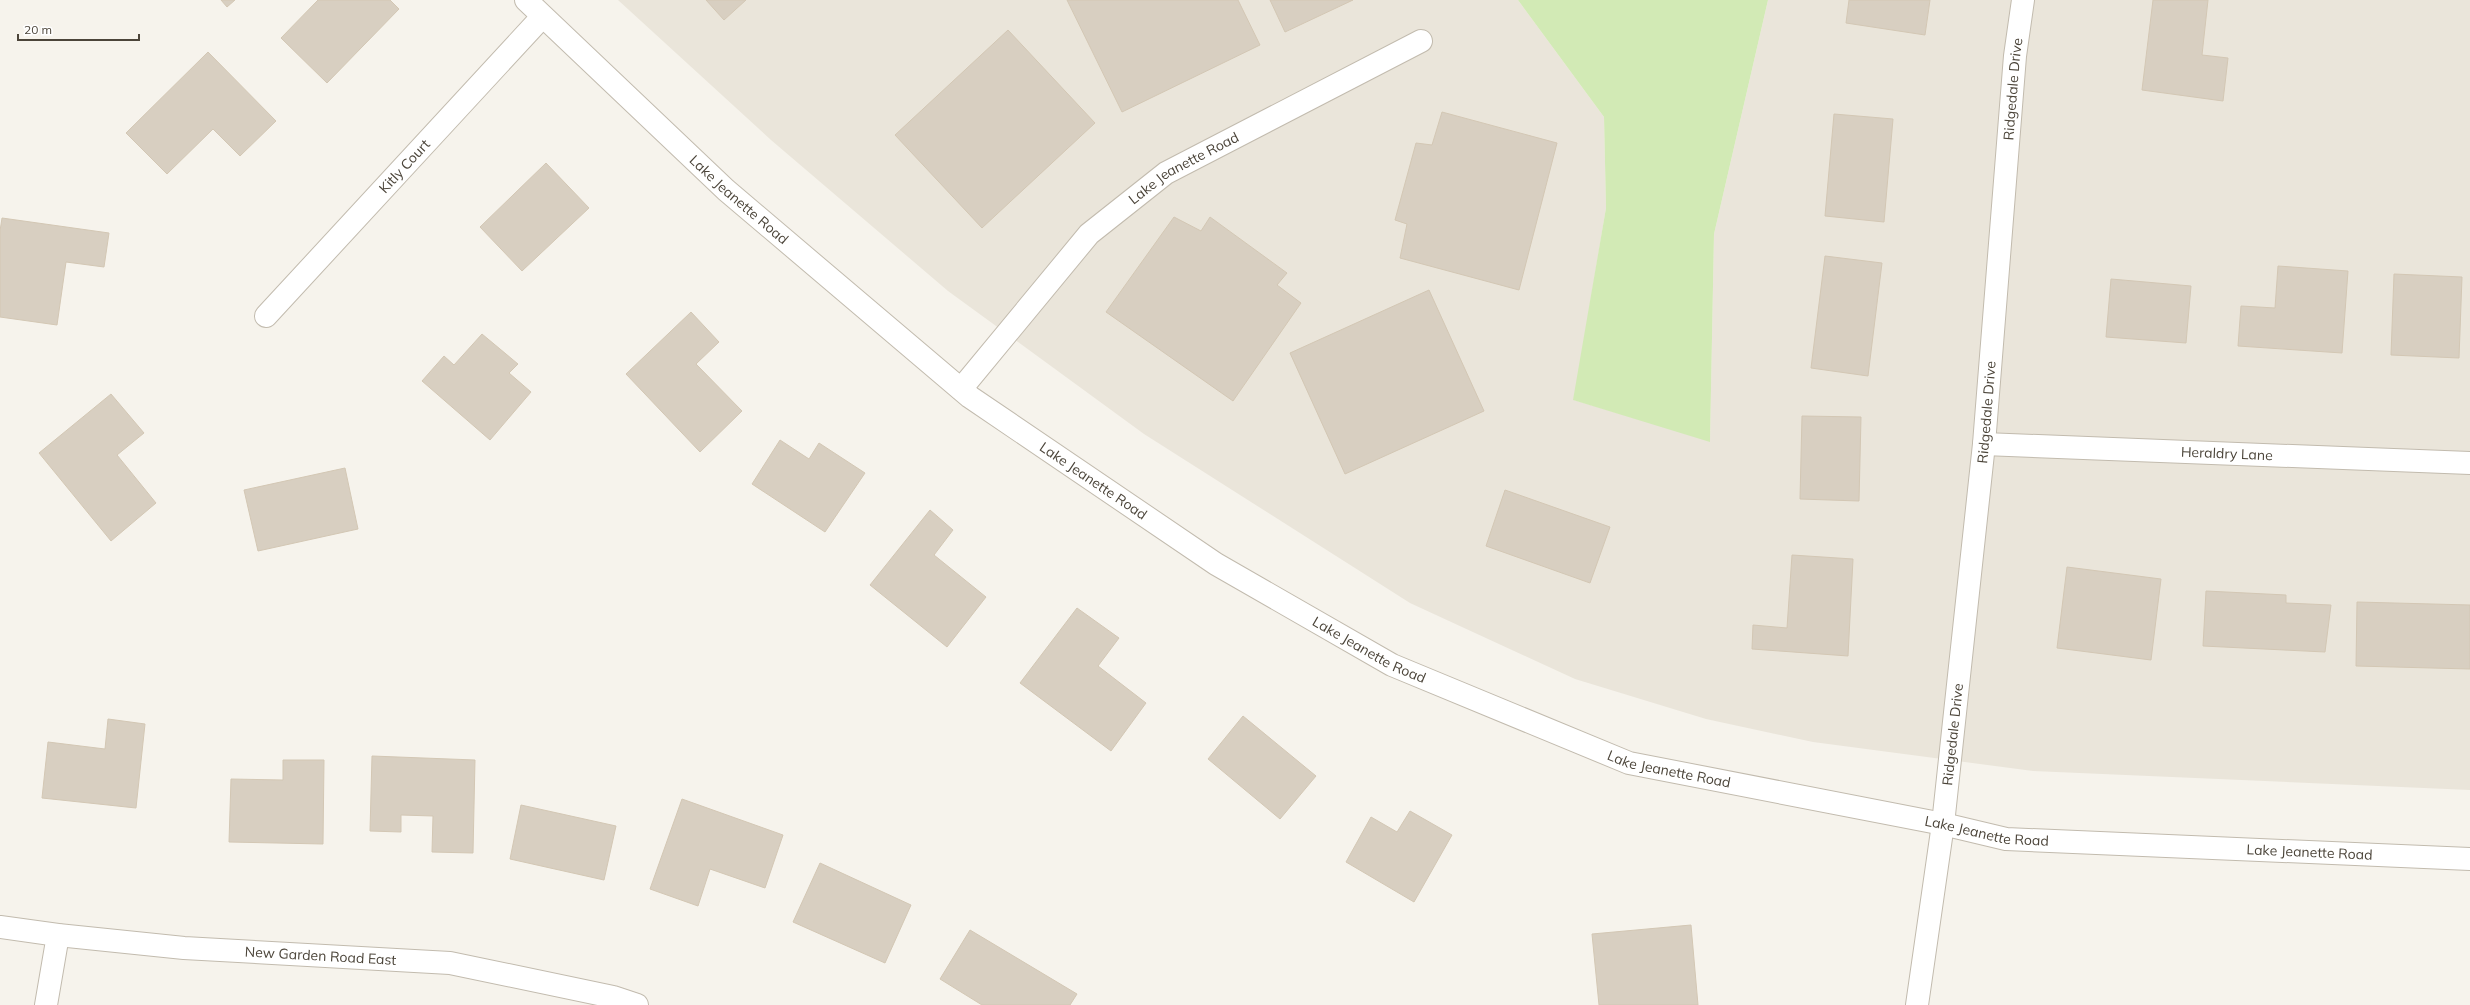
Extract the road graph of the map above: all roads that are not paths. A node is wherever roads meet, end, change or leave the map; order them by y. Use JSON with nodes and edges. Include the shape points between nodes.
{"nodes":[{"id":1,"x":526,"y":0,"type":"edge"},
{"id":2,"x":2023,"y":0,"type":"edge"},
{"id":3,"x":542,"y":17,"type":"junction"},
{"id":4,"x":1421,"y":41,"type":"dead end"},
{"id":5,"x":266,"y":316,"type":"dead end"},
{"id":6,"x":961,"y":389,"type":"junction"},
{"id":7,"x":1984,"y":444,"type":"junction"},
{"id":8,"x":2470,"y":464,"type":"edge"},
{"id":9,"x":1943,"y":824,"type":"junction"},
{"id":10,"x":2470,"y":859,"type":"edge"},
{"id":11,"x":0,"y":927,"type":"edge"},
{"id":12,"x":58,"y":936,"type":"junction"},
{"id":13,"x":46,"y":1005,"type":"edge"},
{"id":14,"x":637,"y":1005,"type":"edge"},
{"id":15,"x":1917,"y":1005,"type":"edge"}],
"edges":[{"from":1,"to":3,"type":"street","name":"Lake Jeanette Road"},
{"from":2,"to":7,"type":"street","name":"Ridgedale Drive","via":[[2015,64]]},
{"from":3,"to":5,"type":"street","name":"Kitly Court"},
{"from":3,"to":6,"type":"street","name":"Lake Jeanette Road","via":[[726,190]]},
{"from":4,"to":6,"type":"street","name":"Lake Jeanette Road","via":[[1166,173],[1089,234]]},
{"from":6,"to":9,"type":"street","name":"Lake Jeanette Road","via":[[1216,564],[1392,665],[1629,763]]},
{"from":7,"to":8,"type":"street","name":"Heraldry Lane"},
{"from":7,"to":9,"type":"street","name":"Ridgedale Drive"},
{"from":9,"to":10,"type":"street","name":"Lake Jeanette Road","via":[[2006,839]]},
{"from":9,"to":15,"type":"street","name":"Ridgedale Drive"},
{"from":11,"to":12,"type":"street","name":"New Garden Road East"},
{"from":12,"to":13,"type":"street"},
{"from":12,"to":14,"type":"street","name":"New Garden Road East","via":[[184,948],[450,963]]}]}
